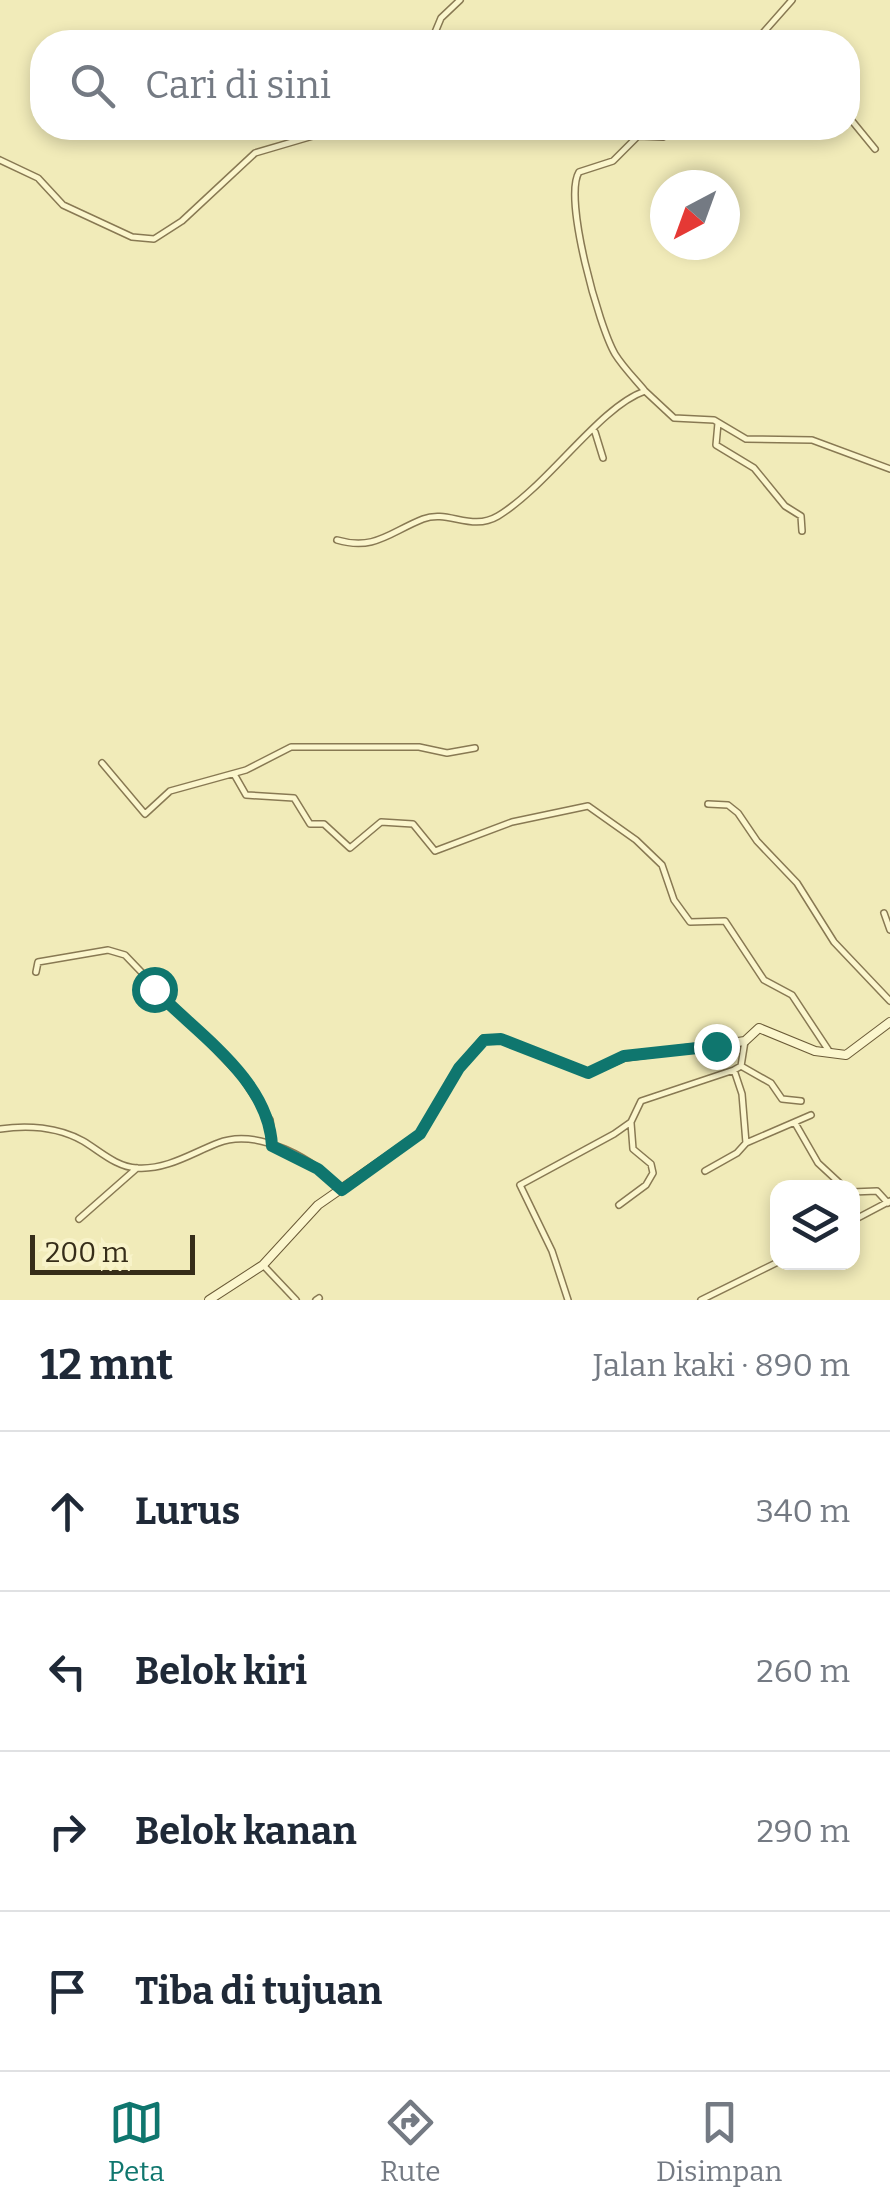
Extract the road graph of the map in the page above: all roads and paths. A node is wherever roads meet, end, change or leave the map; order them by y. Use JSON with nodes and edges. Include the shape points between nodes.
{"nodes":[{"id":1,"x":460,"y":0,"type":"edge"},
{"id":2,"x":792,"y":0,"type":"edge"},
{"id":3,"x":436,"y":30,"type":"edge"},
{"id":4,"x":766,"y":30,"type":"edge"},
{"id":5,"x":860,"y":131,"type":"edge"},
{"id":6,"x":299,"y":140,"type":"edge"},
{"id":7,"x":634,"y":140,"type":"edge"},
{"id":8,"x":875,"y":149,"type":"dead end"},
{"id":9,"x":0,"y":160,"type":"edge"},
{"id":10,"x":645,"y":391,"type":"junction"},
{"id":11,"x":718,"y":423,"type":"junction"},
{"id":12,"x":596,"y":429,"type":"junction"},
{"id":13,"x":603,"y":458,"type":"dead end"},
{"id":14,"x":890,"y":469,"type":"edge"},
{"id":15,"x":802,"y":531,"type":"dead end"},
{"id":16,"x":337,"y":540,"type":"dead end"},
{"id":17,"x":476,"y":748,"type":"dead end"},
{"id":18,"x":102,"y":764,"type":"dead end"},
{"id":19,"x":234,"y":774,"type":"junction"},
{"id":20,"x":708,"y":804,"type":"dead end"},
{"id":21,"x":884,"y":913,"type":"dead end"},
{"id":22,"x":890,"y":930,"type":"edge"},
{"id":23,"x":36,"y":972,"type":"dead end"},
{"id":24,"x":890,"y":1001,"type":"edge"},
{"id":25,"x":890,"y":1022,"type":"edge"},
{"id":26,"x":746,"y":1039,"type":"junction"},
{"id":27,"x":831,"y":1054,"type":"junction"},
{"id":28,"x":738,"y":1068,"type":"junction"},
{"id":29,"x":800,"y":1101,"type":"dead end"},
{"id":30,"x":811,"y":1115,"type":"dead end"},
{"id":31,"x":631,"y":1122,"type":"junction"},
{"id":32,"x":795,"y":1123,"type":"junction"},
{"id":33,"x":0,"y":1130,"type":"edge"},
{"id":34,"x":746,"y":1143,"type":"junction"},
{"id":35,"x":272,"y":1146,"type":"junction"},
{"id":36,"x":137,"y":1168,"type":"junction"},
{"id":37,"x":705,"y":1171,"type":"dead end"},
{"id":38,"x":836,"y":1180,"type":"edge"},
{"id":39,"x":342,"y":1190,"type":"junction"},
{"id":40,"x":860,"y":1192,"type":"edge"},
{"id":41,"x":889,"y":1202,"type":"edge"},
{"id":42,"x":620,"y":1205,"type":"dead end"},
{"id":43,"x":860,"y":1217,"type":"edge"},
{"id":44,"x":79,"y":1219,"type":"dead end"},
{"id":45,"x":264,"y":1265,"type":"junction"},
{"id":46,"x":770,"y":1266,"type":"edge"},
{"id":47,"x":209,"y":1300,"type":"edge"},
{"id":48,"x":296,"y":1300,"type":"edge"},
{"id":49,"x":568,"y":1300,"type":"edge"},
{"id":50,"x":701,"y":1300,"type":"edge"}],
"edges":[{"from":1,"to":3,"type":"street"},
{"from":2,"to":4,"type":"street"},
{"from":5,"to":8,"type":"street"},
{"from":6,"to":9,"type":"street","via":[[255,153],[182,222],[154,239],[132,237],[63,204],[38,178]]},
{"from":7,"to":10,"type":"street","via":[[613,161],[578,172],[574,186],[605,332]]},
{"from":10,"to":11,"type":"street","via":[[674,418]]},
{"from":10,"to":12,"type":"street"},
{"from":11,"to":14,"type":"street","via":[[740,438],[796,437]]},
{"from":11,"to":15,"type":"street","via":[[716,444],[754,468],[801,516]]},
{"from":12,"to":13,"type":"street"},
{"from":12,"to":16,"type":"street","via":[[554,473],[496,517],[472,524],[432,516],[374,544]]},
{"from":17,"to":19,"type":"street","via":[[300,746]]},
{"from":18,"to":19,"type":"street","via":[[143,814],[170,791]]},
{"from":19,"to":27,"type":"street","via":[[246,794],[294,798],[310,824],[324,824],[350,848],[381,822],[413,824],[435,850],[512,822],[588,806],[662,866],[690,922],[725,921],[764,980],[792,995]]},
{"from":20,"to":24,"type":"street","via":[[738,813],[797,883],[834,942]]},
{"from":21,"to":22,"type":"street"},
{"from":23,"to":35,"type":"street","via":[[38,962],[108,950],[125,954],[241,1076],[270,1120]]},
{"from":25,"to":27,"type":"street","via":[[846,1054]]},
{"from":26,"to":27,"type":"street","via":[[760,1028]]},
{"from":26,"to":28,"type":"street"},
{"from":26,"to":39,"type":"street","via":[[624,1056],[588,1073],[501,1039],[484,1040],[420,1134]]},
{"from":28,"to":29,"type":"street","via":[[771,1083],[782,1099]]},
{"from":28,"to":31,"type":"street","via":[[641,1101]]},
{"from":28,"to":34,"type":"street"},
{"from":30,"to":32,"type":"street"},
{"from":31,"to":42,"type":"street","via":[[633,1148],[654,1173]]},
{"from":31,"to":49,"type":"street","via":[[520,1186]]},
{"from":32,"to":34,"type":"street"},
{"from":32,"to":38,"type":"street"},
{"from":33,"to":36,"type":"street","via":[[22,1126],[64,1134]]},
{"from":34,"to":37,"type":"street"},
{"from":35,"to":36,"type":"street","via":[[236,1139],[166,1165]]},
{"from":35,"to":39,"type":"street","via":[[318,1169]]},
{"from":36,"to":44,"type":"street"},
{"from":39,"to":45,"type":"street","via":[[318,1205]]},
{"from":40,"to":41,"type":"street","via":[[876,1191]]},
{"from":41,"to":43,"type":"street"},
{"from":45,"to":47,"type":"street"},
{"from":45,"to":48,"type":"street"},
{"from":46,"to":50,"type":"street"}]}
